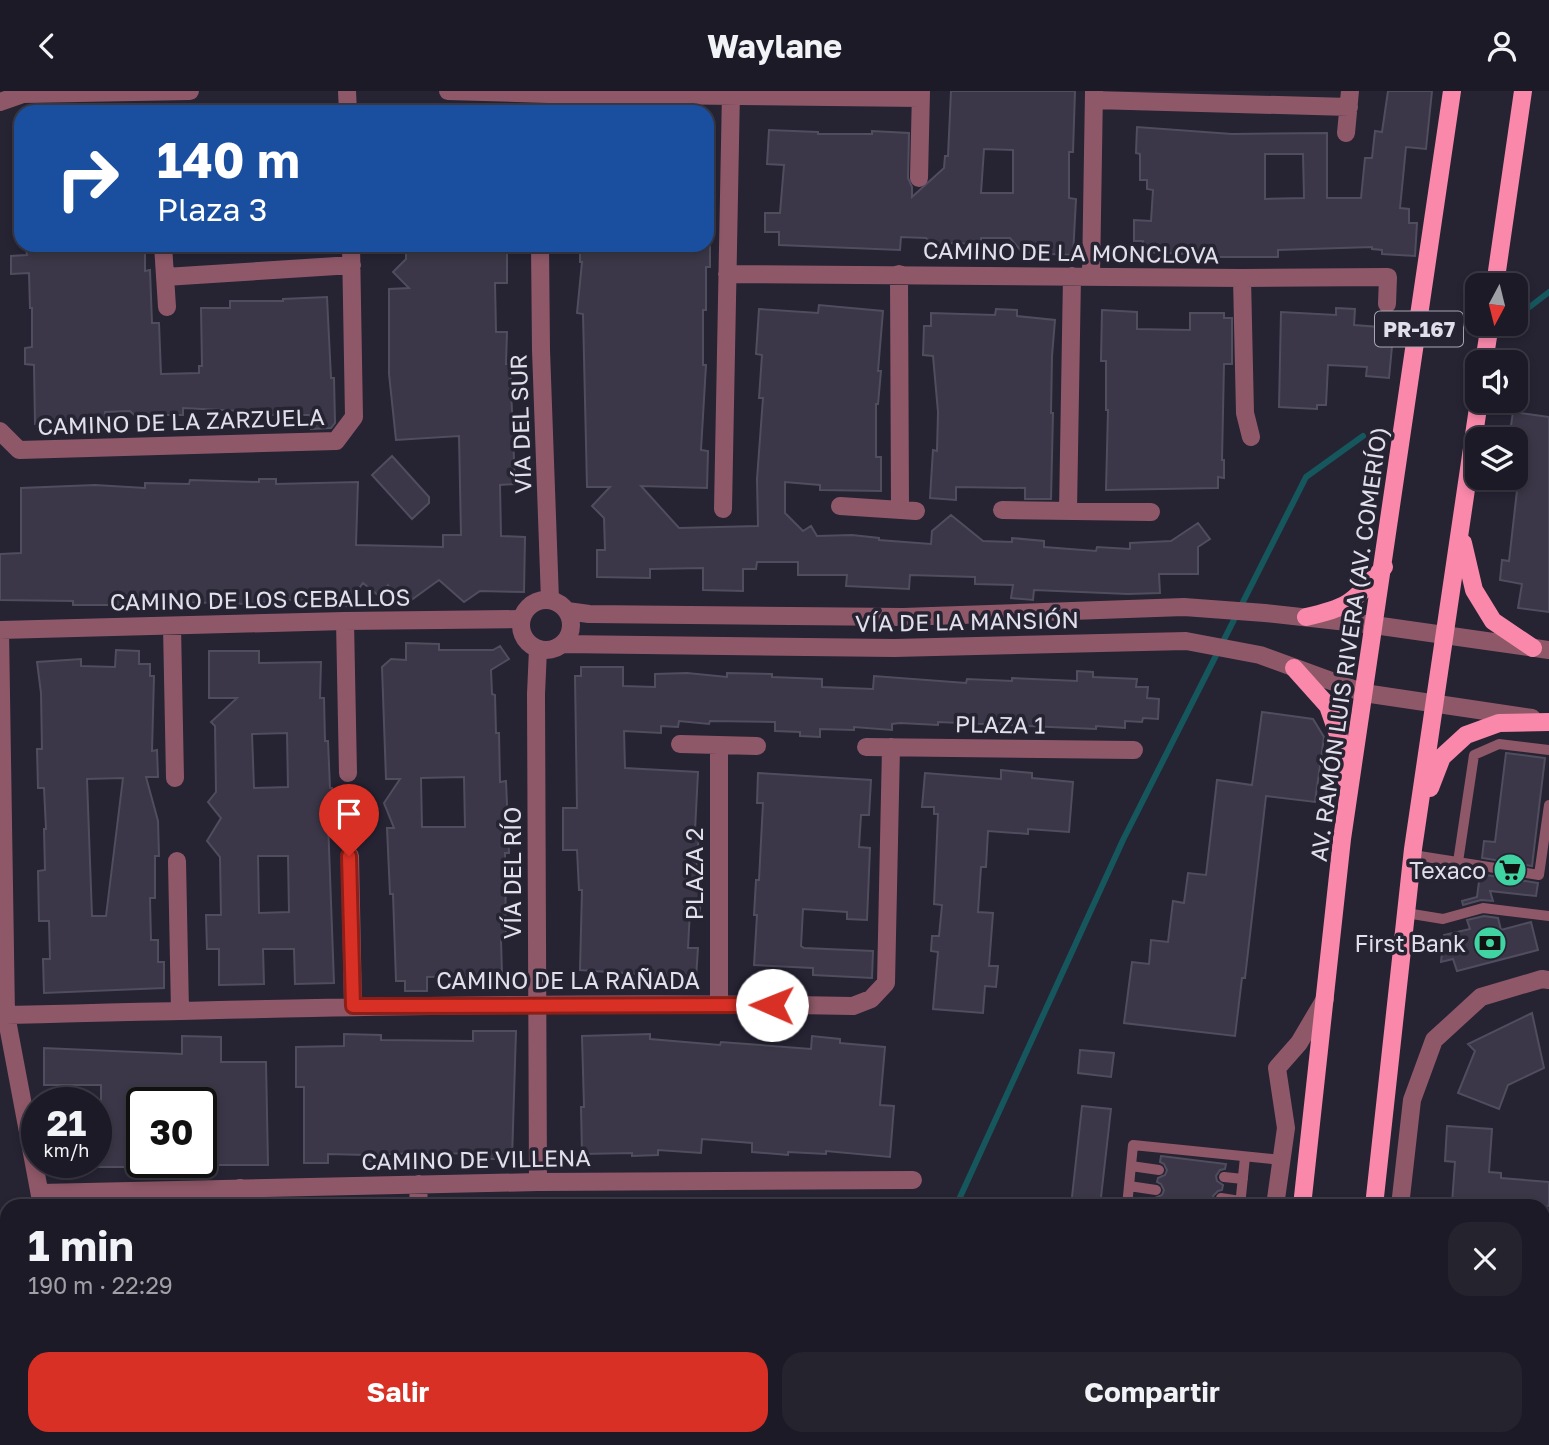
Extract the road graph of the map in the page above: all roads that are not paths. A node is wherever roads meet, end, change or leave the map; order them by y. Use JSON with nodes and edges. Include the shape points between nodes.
{"nodes":[{"id":1,"x":190,"y":91,"type":"edge"},
{"id":2,"x":448,"y":91,"type":"edge"},
{"id":3,"x":1452,"y":91,"type":"edge"},
{"id":4,"x":1523,"y":91,"type":"edge"},
{"id":5,"x":550,"y":93,"type":"edge"},
{"id":6,"x":731,"y":93,"type":"edge"},
{"id":7,"x":921,"y":95,"type":"edge"},
{"id":8,"x":1094,"y":95,"type":"edge"},
{"id":9,"x":1349,"y":99,"type":"edge"},
{"id":10,"x":0,"y":102,"type":"edge"},
{"id":11,"x":1346,"y":133,"type":"dead end"},
{"id":12,"x":919,"y":178,"type":"dead end"},
{"id":13,"x":163,"y":252,"type":"edge"},
{"id":14,"x":351,"y":252,"type":"edge"},
{"id":15,"x":540,"y":252,"type":"edge"},
{"id":16,"x":352,"y":265,"type":"junction"},
{"id":17,"x":1497,"y":273,"type":"edge"},
{"id":18,"x":727,"y":274,"type":"junction"},
{"id":19,"x":899,"y":274,"type":"junction"},
{"id":20,"x":1072,"y":276,"type":"junction"},
{"id":21,"x":165,"y":277,"type":"junction"},
{"id":22,"x":1091,"y":277,"type":"junction"},
{"id":23,"x":1242,"y":278,"type":"junction"},
{"id":24,"x":1387,"y":305,"type":"dead end"},
{"id":25,"x":167,"y":307,"type":"dead end"},
{"id":26,"x":1477,"y":413,"type":"edge"},
{"id":27,"x":0,"y":431,"type":"edge"},
{"id":28,"x":1251,"y":437,"type":"dead end"},
{"id":29,"x":840,"y":506,"type":"dead end"},
{"id":30,"x":723,"y":509,"type":"dead end"},
{"id":31,"x":1002,"y":510,"type":"dead end"},
{"id":32,"x":1068,"y":511,"type":"junction"},
{"id":33,"x":1151,"y":512,"type":"dead end"},
{"id":34,"x":1460,"y":531,"type":"junction"},
{"id":35,"x":1384,"y":567,"type":"junction"},
{"id":36,"x":550,"y":600,"type":"junction"},
{"id":37,"x":567,"y":611,"type":"junction"},
{"id":38,"x":1306,"y":617,"type":"junction"},
{"id":39,"x":521,"y":619,"type":"junction"},
{"id":40,"x":345,"y":621,"type":"junction"},
{"id":41,"x":1374,"y":625,"type":"junction"},
{"id":42,"x":172,"y":626,"type":"junction"},
{"id":43,"x":0,"y":630,"type":"edge"},
{"id":44,"x":1445,"y":635,"type":"junction"},
{"id":45,"x":562,"y":644,"type":"junction"},
{"id":46,"x":538,"y":649,"type":"junction"},
{"id":47,"x":1541,"y":649,"type":"edge"},
{"id":48,"x":1294,"y":668,"type":"junction"},
{"id":49,"x":1364,"y":693,"type":"junction"},
{"id":50,"x":1435,"y":703,"type":"junction"},
{"id":51,"x":1549,"y":721,"type":"edge"},
{"id":52,"x":680,"y":744,"type":"dead end"},
{"id":53,"x":719,"y":745,"type":"junction"},
{"id":54,"x":757,"y":746,"type":"dead end"},
{"id":55,"x":866,"y":747,"type":"dead end"},
{"id":56,"x":891,"y":747,"type":"junction"},
{"id":57,"x":1133,"y":750,"type":"dead end"},
{"id":58,"x":1549,"y":750,"type":"edge"},
{"id":59,"x":348,"y":773,"type":"dead end"},
{"id":60,"x":175,"y":778,"type":"dead end"},
{"id":61,"x":1349,"y":796,"type":"junction"},
{"id":62,"x":1549,"y":805,"type":"edge"},
{"id":63,"x":1417,"y":824,"type":"junction"},
{"id":64,"x":1413,"y":855,"type":"junction"},
{"id":65,"x":349,"y":856,"type":"dead end"},
{"id":66,"x":177,"y":860,"type":"dead end"},
{"id":67,"x":1458,"y":862,"type":"junction"},
{"id":68,"x":1406,"y":913,"type":"junction"},
{"id":69,"x":1549,"y":916,"type":"edge"},
{"id":70,"x":1549,"y":980,"type":"edge"},
{"id":71,"x":1325,"y":999,"type":"junction"},
{"id":72,"x":536,"y":1004,"type":"junction"},
{"id":73,"x":719,"y":1004,"type":"junction"},
{"id":74,"x":353,"y":1006,"type":"junction"},
{"id":75,"x":180,"y":1011,"type":"junction"},
{"id":76,"x":6,"y":1015,"type":"junction"},
{"id":77,"x":1245,"y":1157,"type":"junction"},
{"id":78,"x":1281,"y":1160,"type":"junction"},
{"id":79,"x":1131,"y":1166,"type":"junction"},
{"id":80,"x":1159,"y":1170,"type":"dead end"},
{"id":81,"x":1224,"y":1177,"type":"dead end"},
{"id":82,"x":1243,"y":1179,"type":"junction"},
{"id":83,"x":913,"y":1180,"type":"dead end"},
{"id":84,"x":538,"y":1182,"type":"junction"},
{"id":85,"x":419,"y":1184,"type":"junction"},
{"id":86,"x":1129,"y":1186,"type":"junction"},
{"id":87,"x":1156,"y":1190,"type":"dead end"},
{"id":88,"x":240,"y":1197,"type":"edge"},
{"id":89,"x":1221,"y":1198,"type":"dead end"},
{"id":90,"x":41,"y":1199,"type":"edge"},
{"id":91,"x":418,"y":1199,"type":"edge"},
{"id":92,"x":1128,"y":1199,"type":"edge"},
{"id":93,"x":1225,"y":1199,"type":"edge"},
{"id":94,"x":1240,"y":1199,"type":"edge"},
{"id":95,"x":1276,"y":1199,"type":"edge"},
{"id":96,"x":1303,"y":1199,"type":"edge"},
{"id":97,"x":1375,"y":1199,"type":"edge"},
{"id":98,"x":1402,"y":1199,"type":"edge"}],
"edges":[{"from":1,"to":10,"type":"street","via":[[23,95]]},
{"from":2,"to":5,"type":"street"},
{"from":3,"to":35,"type":"main road","name":"AV. RAMÓN LUIS RIVERA (AV. COMERÍO)","number":"PR-167"},
{"from":4,"to":17,"type":"main road"},
{"from":5,"to":6,"type":"street"},
{"from":6,"to":7,"type":"street"},
{"from":6,"to":18,"type":"street"},
{"from":7,"to":12,"type":"street"},
{"from":8,"to":9,"type":"street"},
{"from":8,"to":22,"type":"street"},
{"from":9,"to":11,"type":"street"},
{"from":13,"to":21,"type":"street"},
{"from":14,"to":16,"type":"street","name":"CAMINO DE LA ZARZUELA"},
{"from":15,"to":36,"type":"street","name":"VÍA DEL SUR"},
{"from":16,"to":21,"type":"street"},
{"from":16,"to":27,"type":"street","name":"CAMINO DE LA ZARZUELA","via":[[354,417],[336,441],[19,450]]},
{"from":18,"to":19,"type":"street","name":"CAMINO DE LA MONCLOVA"},
{"from":18,"to":30,"type":"street"},
{"from":19,"to":20,"type":"street","name":"CAMINO DE LA MONCLOVA"},
{"from":19,"to":29,"type":"street","via":[[908,510]]},
{"from":20,"to":22,"type":"street","name":"CAMINO DE LA MONCLOVA"},
{"from":20,"to":32,"type":"street"},
{"from":21,"to":25,"type":"street"},
{"from":22,"to":23,"type":"street","name":"CAMINO DE LA MONCLOVA"},
{"from":23,"to":24,"type":"street","name":"CAMINO DE LA MONCLOVA","via":[[1388,277]]},
{"from":23,"to":28,"type":"street","via":[[1245,413]]},
{"from":26,"to":34,"type":"main road"},
{"from":31,"to":32,"type":"street"},
{"from":32,"to":33,"type":"street"},
{"from":34,"to":44,"type":"main road"},
{"from":34,"to":47,"type":"main road","via":[[1474,590],[1493,621]]},
{"from":35,"to":38,"type":"main road","via":[[1353,602]]},
{"from":35,"to":41,"type":"main road","name":"AV. RAMÓN LUIS RIVERA (AV. COMERÍO)","number":"PR-167"},
{"from":36,"to":37,"type":"street"},
{"from":36,"to":39,"type":"street","via":[[531,604]]},
{"from":37,"to":38,"type":"street","name":"VÍA DE LA MANSIÓN","via":[[903,617],[1184,607]]},
{"from":37,"to":45,"type":"street","via":[[571,623]]},
{"from":38,"to":41,"type":"street","name":"VÍA DE LA MANSIÓN"},
{"from":39,"to":40,"type":"street","name":"CAMINO DE LOS CEBALLOS"},
{"from":39,"to":46,"type":"street","via":[[521,631]]},
{"from":40,"to":42,"type":"street","name":"CAMINO DE LOS CEBALLOS"},
{"from":40,"to":59,"type":"street"},
{"from":41,"to":44,"type":"street","name":"VÍA DE LA MANSIÓN"},
{"from":41,"to":49,"type":"main road","name":"AV. RAMÓN LUIS RIVERA (AV. COMERÍO)","number":"PR-167"},
{"from":42,"to":43,"type":"street","name":"CAMINO DE LOS CEBALLOS"},
{"from":42,"to":60,"type":"street"},
{"from":43,"to":76,"type":"street"},
{"from":44,"to":47,"type":"street","name":"VÍA DE LA MANSIÓN"},
{"from":44,"to":50,"type":"main road"},
{"from":45,"to":46,"type":"street"},
{"from":45,"to":48,"type":"street","name":"VÍA DE LA MANSIÓN","via":[[894,648],[1186,641],[1260,655]]},
{"from":46,"to":72,"type":"street","name":"VÍA DEL RÍO"},
{"from":48,"to":49,"type":"street","name":"VÍA DE LA MANSIÓN"},
{"from":48,"to":61,"type":"main road","via":[[1328,706],[1341,743]]},
{"from":49,"to":50,"type":"street","name":"VÍA DE LA MANSIÓN"},
{"from":49,"to":61,"type":"main road","name":"AV. RAMÓN LUIS RIVERA (AV. COMERÍO)","number":"PR-167"},
{"from":50,"to":51,"type":"street","name":"VÍA DE LA MANSIÓN"},
{"from":50,"to":63,"type":"main road"},
{"from":51,"to":63,"type":"main road","via":[[1499,723],[1466,735],[1442,757]]},
{"from":52,"to":53,"type":"street"},
{"from":53,"to":54,"type":"street"},
{"from":53,"to":73,"type":"street","name":"PLAZA 2"},
{"from":55,"to":56,"type":"street","name":"PLAZA 1"},
{"from":56,"to":57,"type":"street","name":"PLAZA 1"},
{"from":56,"to":73,"type":"street","name":"CAMINO DE LA RAÑADA","via":[[886,983],[871,999],[853,1006]]},
{"from":58,"to":67,"type":"lane","via":[[1499,744],[1474,755]]},
{"from":61,"to":71,"type":"main road","name":"AV. RAMÓN LUIS RIVERA (AV. COMERÍO)","number":"PR-167"},
{"from":62,"to":67,"type":"lane","via":[[1539,874]]},
{"from":63,"to":64,"type":"main road"},
{"from":64,"to":67,"type":"lane"},
{"from":64,"to":68,"type":"main road"},
{"from":65,"to":74,"type":"street"},
{"from":66,"to":75,"type":"street"},
{"from":68,"to":69,"type":"lane","via":[[1443,919],[1482,908]]},
{"from":68,"to":97,"type":"main road"},
{"from":70,"to":98,"type":"street","via":[[1481,997],[1434,1040],[1412,1100]]},
{"from":71,"to":78,"type":"street","via":[[1299,1043],[1277,1068],[1286,1128]]},
{"from":71,"to":96,"type":"main road","name":"AV. RAMÓN LUIS RIVERA (AV. COMERÍO)","number":"PR-167"},
{"from":72,"to":73,"type":"street","name":"CAMINO DE LA RAÑADA"},
{"from":72,"to":74,"type":"street","name":"CAMINO DE LA RAÑADA"},
{"from":72,"to":84,"type":"street","name":"VÍA DEL RÍO"},
{"from":74,"to":75,"type":"street","name":"CAMINO DE LA RAÑADA"},
{"from":75,"to":76,"type":"street","name":"CAMINO DE LA RAÑADA"},
{"from":76,"to":90,"type":"street"},
{"from":77,"to":78,"type":"lane"},
{"from":77,"to":79,"type":"lane","via":[[1133,1145]]},
{"from":77,"to":82,"type":"lane"},
{"from":78,"to":95,"type":"street"},
{"from":79,"to":80,"type":"lane"},
{"from":79,"to":86,"type":"lane"},
{"from":81,"to":82,"type":"lane"},
{"from":82,"to":94,"type":"lane"},
{"from":83,"to":84,"type":"street","name":"CAMINO DE VILLENA"},
{"from":84,"to":85,"type":"street","name":"CAMINO DE VILLENA"},
{"from":85,"to":88,"type":"street","name":"CAMINO DE VILLENA"},
{"from":85,"to":91,"type":"street"},
{"from":86,"to":87,"type":"lane"},
{"from":86,"to":92,"type":"lane"},
{"from":88,"to":90,"type":"street","name":"CAMINO DE VILLENA"},
{"from":89,"to":93,"type":"lane"}]}
